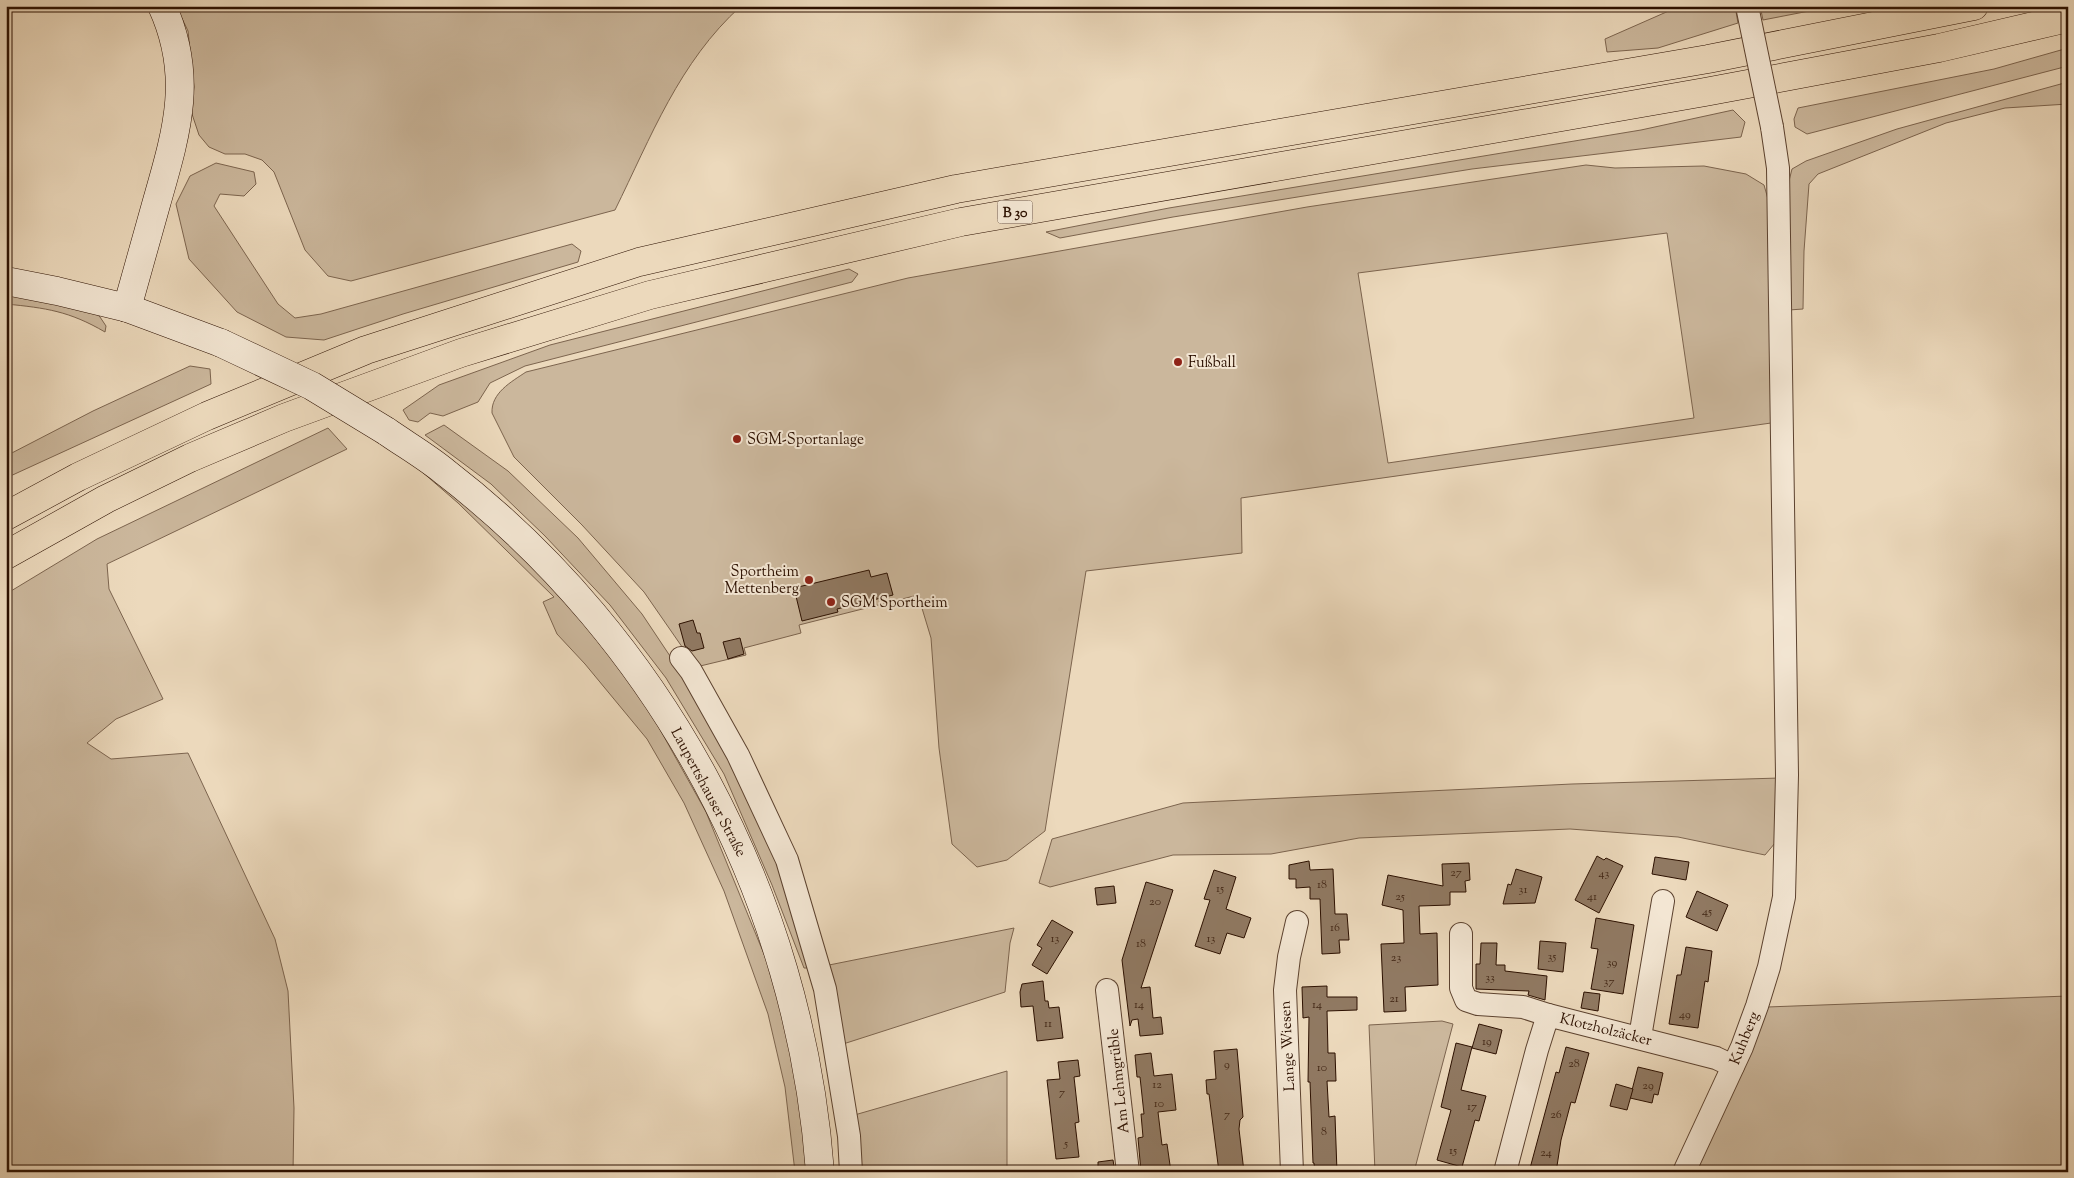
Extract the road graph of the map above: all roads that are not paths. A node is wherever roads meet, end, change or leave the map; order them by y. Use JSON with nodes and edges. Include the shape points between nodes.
{"nodes":[{"id":1,"x":162,"y":6,"type":"edge"},
{"id":2,"x":1748,"y":6,"type":"edge"},
{"id":3,"x":1974,"y":6,"type":"edge"},
{"id":4,"x":2068,"y":18,"type":"edge"},
{"id":5,"x":6,"y":281,"type":"edge"},
{"id":6,"x":127,"y":308,"type":"junction"},
{"id":7,"x":6,"y":516,"type":"edge"},
{"id":8,"x":6,"y":555,"type":"edge"},
{"id":9,"x":681,"y":658,"type":"dead end"},
{"id":10,"x":1663,"y":901,"type":"dead end"},
{"id":11,"x":1297,"y":922,"type":"dead end"},
{"id":12,"x":1461,"y":934,"type":"dead end"},
{"id":13,"x":1107,"y":990,"type":"dead end"},
{"id":14,"x":1548,"y":1015,"type":"junction"},
{"id":15,"x":1640,"y":1037,"type":"junction"},
{"id":16,"x":1733,"y":1066,"type":"junction"},
{"id":17,"x":820,"y":1172,"type":"edge"},
{"id":18,"x":850,"y":1172,"type":"edge"},
{"id":19,"x":1128,"y":1172,"type":"edge"},
{"id":20,"x":1292,"y":1172,"type":"edge"},
{"id":21,"x":1506,"y":1172,"type":"edge"},
{"id":22,"x":1684,"y":1172,"type":"edge"}],
"edges":[{"from":1,"to":6,"type":"main road","via":[[172,30],[179,65],[178,122]]},
{"from":2,"to":16,"type":"street","name":"Kuhberg","bridge":true,"via":[[1778,168],[1788,775],[1784,897],[1769,967]]},
{"from":3,"to":7,"type":"highway","number":"B 30","via":[[1708,59],[956,189],[639,262],[366,350],[207,416],[78,477]]},
{"from":4,"to":8,"type":"highway","number":"B 30","via":[[1939,48],[1714,90],[961,222],[650,295],[461,353],[284,418],[132,486]]},
{"from":5,"to":6,"type":"main road","name":"Laupertshauser Straße"},
{"from":6,"to":17,"type":"main road","name":"Laupertshauser Straße","bridge":true,"via":[[221,343],[312,386],[386,431],[445,471],[486,506],[537,552],[591,610],[689,747],[757,887],[778,946],[804,1055]]},
{"from":9,"to":18,"type":"street","via":[[738,755],[786,860],[824,989],[849,1136]]},
{"from":10,"to":15,"type":"street"},
{"from":11,"to":20,"type":"street","name":"Lange Wiesen","via":[[1285,990]]},
{"from":12,"to":14,"type":"street","via":[[1461,988],[1466,1000],[1478,1004],[1523,1007]]},
{"from":13,"to":19,"type":"street","name":"Am Lehmgrüble"},
{"from":14,"to":15,"type":"street","name":"Klotzholzäcker"},
{"from":14,"to":21,"type":"street","name":"Klotzholzäcker"},
{"from":15,"to":16,"type":"street","name":"Klotzholzäcker","via":[[1716,1058]]},
{"from":16,"to":22,"type":"street","name":"Kuhberg"}]}
